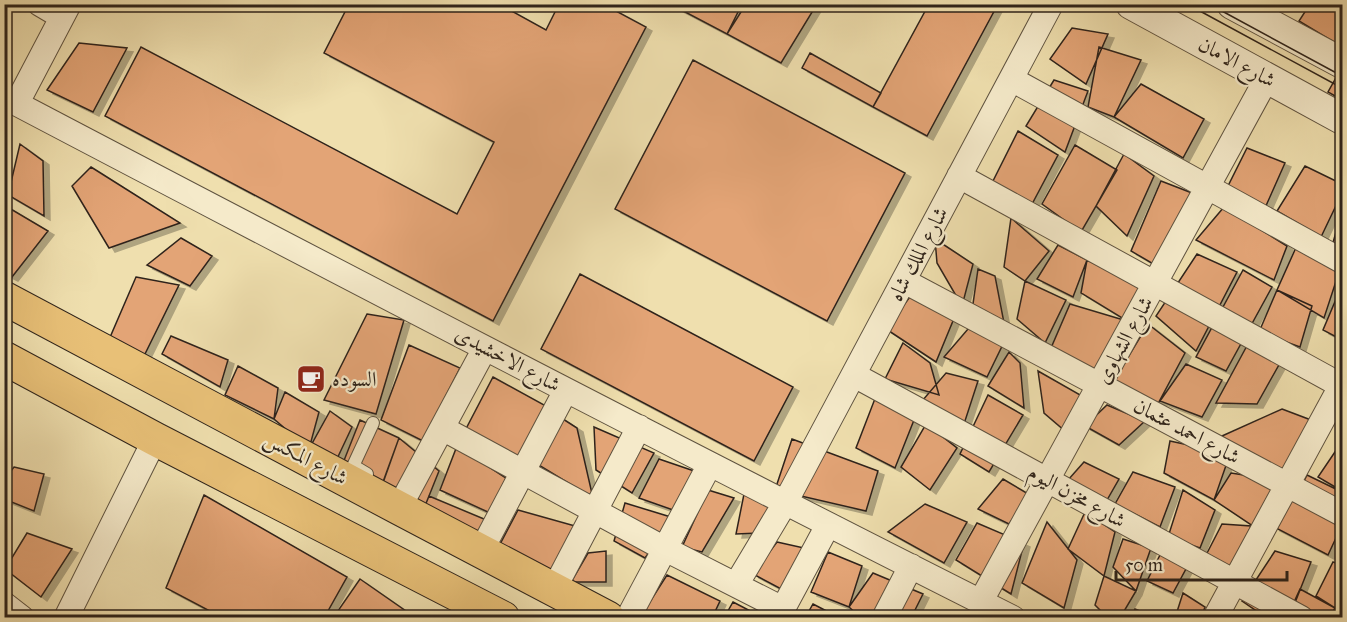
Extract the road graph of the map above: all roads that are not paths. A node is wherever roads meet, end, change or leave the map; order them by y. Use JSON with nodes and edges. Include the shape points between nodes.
{"nodes":[{"id":1,"x":40,"y":4,"type":"edge"},
{"id":2,"x":1051,"y":4,"type":"edge"},
{"id":3,"x":1131,"y":4,"type":"edge"},
{"id":4,"x":1233,"y":4,"type":"edge"},
{"id":5,"x":66,"y":11,"type":"edge"},
{"id":6,"x":1342,"y":63,"type":"edge"},
{"id":7,"x":1267,"y":78,"type":"junction"},
{"id":8,"x":1011,"y":79,"type":"junction"},
{"id":9,"x":11,"y":100,"type":"edge"},
{"id":10,"x":1342,"y":119,"type":"edge"},
{"id":11,"x":959,"y":176,"type":"junction"},
{"id":12,"x":1208,"y":187,"type":"junction"},
{"id":13,"x":1342,"y":261,"type":"edge"},
{"id":14,"x":904,"y":281,"type":"junction"},
{"id":15,"x":1155,"y":284,"type":"junction"},
{"id":16,"x":4,"y":298,"type":"edge"},
{"id":17,"x":485,"y":348,"type":"junction"},
{"id":18,"x":4,"y":358,"type":"edge"},
{"id":19,"x":854,"y":375,"type":"junction"},
{"id":20,"x":1099,"y":385,"type":"junction"},
{"id":21,"x":1342,"y":385,"type":"edge"},
{"id":22,"x":566,"y":390,"type":"junction"},
{"id":23,"x":374,"y":423,"type":"dead end"},
{"id":24,"x":442,"y":428,"type":"junction"},
{"id":25,"x":639,"y":428,"type":"junction"},
{"id":26,"x":155,"y":439,"type":"junction"},
{"id":27,"x":710,"y":464,"type":"junction"},
{"id":28,"x":523,"y":472,"type":"junction"},
{"id":29,"x":377,"y":479,"type":"dead end"},
{"id":30,"x":1047,"y":480,"type":"junction"},
{"id":31,"x":1288,"y":485,"type":"junction"},
{"id":32,"x":401,"y":497,"type":"junction"},
{"id":33,"x":785,"y":503,"type":"junction"},
{"id":34,"x":596,"y":511,"type":"junction"},
{"id":35,"x":1342,"y":514,"type":"edge"},
{"id":36,"x":828,"y":525,"type":"junction"},
{"id":37,"x":665,"y":549,"type":"junction"},
{"id":38,"x":481,"y":551,"type":"junction"},
{"id":39,"x":911,"y":566,"type":"junction"},
{"id":40,"x":1235,"y":582,"type":"junction"},
{"id":41,"x":736,"y":585,"type":"junction"},
{"id":42,"x":554,"y":589,"type":"junction"},
{"id":43,"x":981,"y":601,"type":"junction"},
{"id":44,"x":4,"y":604,"type":"edge"},
{"id":45,"x":780,"y":613,"type":"edge"},
{"id":46,"x":22,"y":618,"type":"edge"},
{"id":47,"x":66,"y":618,"type":"edge"},
{"id":48,"x":503,"y":618,"type":"edge"},
{"id":49,"x":608,"y":618,"type":"edge"},
{"id":50,"x":628,"y":618,"type":"edge"},
{"id":51,"x":884,"y":618,"type":"edge"},
{"id":52,"x":1013,"y":618,"type":"edge"},
{"id":53,"x":1215,"y":618,"type":"edge"},
{"id":54,"x":1301,"y":618,"type":"edge"}],
"edges":[{"from":1,"to":5,"type":"street"},
{"from":2,"to":8,"type":"street","name":"شارع الملك شاه"},
{"from":3,"to":7,"type":"street","name":"شارع الامان"},
{"from":4,"to":6,"type":"street"},
{"from":5,"to":9,"type":"street"},
{"from":7,"to":10,"type":"street","name":"شارع الامان"},
{"from":7,"to":12,"type":"street","name":"شارع الشهاوى"},
{"from":8,"to":11,"type":"street","name":"شارع الملك شاه"},
{"from":8,"to":12,"type":"street"},
{"from":9,"to":17,"type":"street","name":"شارع الاخشيدى"},
{"from":11,"to":14,"type":"street","name":"شارع الملك شاه"},
{"from":11,"to":15,"type":"street"},
{"from":12,"to":13,"type":"street"},
{"from":12,"to":15,"type":"street","name":"شارع الشهاوى"},
{"from":14,"to":19,"type":"street","name":"شارع الملك شاه"},
{"from":14,"to":20,"type":"street","name":"شارع احمد عثمان"},
{"from":15,"to":20,"type":"street","name":"شارع الشهاوى"},
{"from":15,"to":21,"type":"street"},
{"from":16,"to":32,"type":"main road","name":"شارع المكس"},
{"from":17,"to":22,"type":"street","name":"شارع الاخشيدى"},
{"from":17,"to":24,"type":"street"},
{"from":18,"to":26,"type":"main road"},
{"from":19,"to":30,"type":"street","name":"شارع مخزن اليوم"},
{"from":19,"to":33,"type":"street","name":"شارع الملك شاه"},
{"from":20,"to":30,"type":"street","name":"شارع الشهاوى"},
{"from":20,"to":31,"type":"street","name":"شارع احمد عثمان"},
{"from":21,"to":31,"type":"street"},
{"from":22,"to":25,"type":"street","name":"شارع الاخشيدى"},
{"from":22,"to":28,"type":"street"},
{"from":23,"to":29,"type":"lane","via":[[354,464]]},
{"from":24,"to":28,"type":"street"},
{"from":24,"to":32,"type":"street"},
{"from":25,"to":27,"type":"street","name":"شارع الاخشيدى"},
{"from":25,"to":34,"type":"street"},
{"from":26,"to":47,"type":"street"},
{"from":26,"to":48,"type":"main road"},
{"from":27,"to":33,"type":"street","name":"شارع الاخشيدى"},
{"from":27,"to":37,"type":"street"},
{"from":28,"to":34,"type":"street"},
{"from":28,"to":38,"type":"street"},
{"from":30,"to":40,"type":"street","name":"شارع مخزن اليوم"},
{"from":30,"to":43,"type":"street","name":"شارع الشهاوى"},
{"from":31,"to":35,"type":"street","name":"شارع احمد عثمان"},
{"from":31,"to":40,"type":"street"},
{"from":32,"to":38,"type":"main road","name":"شارع المكس"},
{"from":33,"to":36,"type":"street","name":"شارع الاخشيدى"},
{"from":33,"to":41,"type":"street","name":"شارع الملك شاه"},
{"from":34,"to":37,"type":"street"},
{"from":34,"to":42,"type":"street"},
{"from":36,"to":39,"type":"street","name":"شارع الاخشيدى"},
{"from":36,"to":45,"type":"street"},
{"from":37,"to":41,"type":"street"},
{"from":37,"to":50,"type":"street"},
{"from":38,"to":42,"type":"main road","name":"شارع المكس"},
{"from":39,"to":43,"type":"street","name":"شارع الاخشيدى"},
{"from":39,"to":51,"type":"street"},
{"from":40,"to":53,"type":"street"},
{"from":40,"to":54,"type":"street","name":"شارع مخزن اليوم"},
{"from":41,"to":45,"type":"street"},
{"from":42,"to":49,"type":"main road","name":"شارع المكس"},
{"from":43,"to":52,"type":"street","name":"شارع الاخشيدى"},
{"from":44,"to":46,"type":"street"}]}
